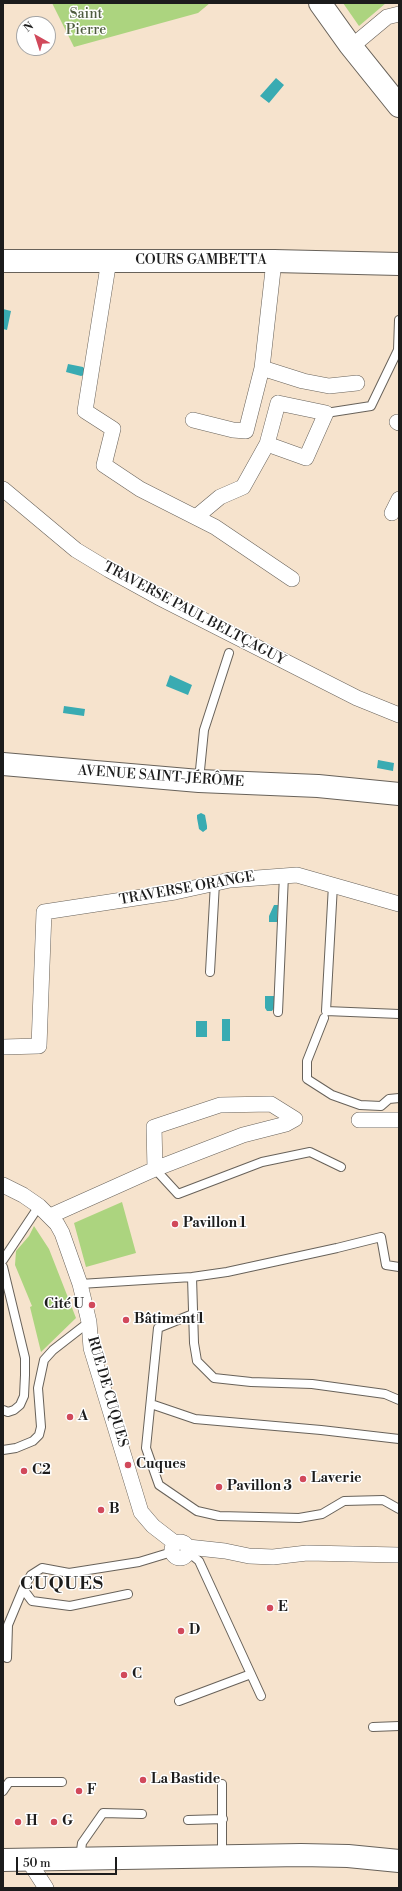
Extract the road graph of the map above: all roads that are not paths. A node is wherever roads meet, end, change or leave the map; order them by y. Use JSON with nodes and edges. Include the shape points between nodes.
{"nodes":[{"id":1,"x":320,"y":3,"type":"edge"},
{"id":2,"x":399,"y":14,"type":"edge"},
{"id":3,"x":351,"y":47,"type":"junction"},
{"id":4,"x":399,"y":106,"type":"edge"},
{"id":5,"x":109,"y":260,"type":"junction"},
{"id":6,"x":3,"y":261,"type":"edge"},
{"id":7,"x":274,"y":261,"type":"junction"},
{"id":8,"x":399,"y":264,"type":"edge"},
{"id":9,"x":399,"y":320,"type":"edge"},
{"id":10,"x":262,"y":368,"type":"junction"},
{"id":11,"x":357,"y":383,"type":"dead end"},
{"id":12,"x":326,"y":413,"type":"junction"},
{"id":13,"x":193,"y":420,"type":"dead end"},
{"id":14,"x":267,"y":444,"type":"junction"},
{"id":15,"x":3,"y":489,"type":"edge"},
{"id":16,"x":399,"y":499,"type":"edge"},
{"id":17,"x":392,"y":513,"type":"dead end"},
{"id":18,"x":196,"y":517,"type":"junction"},
{"id":19,"x":292,"y":579,"type":"dead end"},
{"id":20,"x":229,"y":653,"type":"dead end"},
{"id":21,"x":399,"y":715,"type":"edge"},
{"id":22,"x":3,"y":764,"type":"edge"},
{"id":23,"x":199,"y":781,"type":"junction"},
{"id":24,"x":399,"y":784,"type":"edge"},
{"id":25,"x":318,"y":786,"type":"junction"},
{"id":26,"x":399,"y":794,"type":"edge"},
{"id":27,"x":284,"y":876,"type":"junction"},
{"id":28,"x":215,"y":883,"type":"junction"},
{"id":29,"x":334,"y":885,"type":"junction"},
{"id":30,"x":399,"y":904,"type":"edge"},
{"id":31,"x":210,"y":972,"type":"dead end"},
{"id":32,"x":278,"y":1012,"type":"dead end"},
{"id":33,"x":399,"y":1014,"type":"edge"},
{"id":34,"x":324,"y":1018,"type":"dead end"},
{"id":35,"x":3,"y":1047,"type":"edge"},
{"id":36,"x":399,"y":1098,"type":"edge"},
{"id":37,"x":359,"y":1120,"type":"dead end"},
{"id":38,"x":399,"y":1120,"type":"edge"},
{"id":39,"x":340,"y":1167,"type":"dead end"},
{"id":40,"x":155,"y":1168,"type":"junction"},
{"id":41,"x":3,"y":1185,"type":"edge"},
{"id":42,"x":44,"y":1211,"type":"junction"},
{"id":43,"x":3,"y":1260,"type":"edge"},
{"id":44,"x":3,"y":1267,"type":"edge"},
{"id":45,"x":399,"y":1267,"type":"edge"},
{"id":46,"x":192,"y":1277,"type":"junction"},
{"id":47,"x":80,"y":1284,"type":"junction"},
{"id":48,"x":193,"y":1314,"type":"junction"},
{"id":49,"x":89,"y":1322,"type":"junction"},
{"id":50,"x":399,"y":1400,"type":"edge"},
{"id":51,"x":151,"y":1404,"type":"junction"},
{"id":52,"x":3,"y":1410,"type":"edge"},
{"id":53,"x":399,"y":1439,"type":"edge"},
{"id":54,"x":3,"y":1450,"type":"edge"},
{"id":55,"x":399,"y":1509,"type":"edge"},
{"id":56,"x":181,"y":1548,"type":"junction"},
{"id":57,"x":399,"y":1555,"type":"edge"},
{"id":58,"x":23,"y":1589,"type":"junction"},
{"id":59,"x":128,"y":1594,"type":"dead end"},
{"id":60,"x":8,"y":1658,"type":"dead end"},
{"id":61,"x":251,"y":1674,"type":"junction"},
{"id":62,"x":261,"y":1696,"type":"dead end"},
{"id":63,"x":179,"y":1701,"type":"dead end"},
{"id":64,"x":399,"y":1726,"type":"edge"},
{"id":65,"x":373,"y":1727,"type":"dead end"},
{"id":66,"x":62,"y":1782,"type":"dead end"},
{"id":67,"x":222,"y":1784,"type":"dead end"},
{"id":68,"x":3,"y":1791,"type":"edge"},
{"id":69,"x":142,"y":1814,"type":"dead end"},
{"id":70,"x":222,"y":1819,"type":"junction"},
{"id":71,"x":188,"y":1820,"type":"dead end"},
{"id":72,"x":222,"y":1856,"type":"junction"},
{"id":73,"x":80,"y":1859,"type":"junction"},
{"id":74,"x":3,"y":1860,"type":"edge"},
{"id":75,"x":28,"y":1860,"type":"junction"},
{"id":76,"x":399,"y":1861,"type":"edge"},
{"id":77,"x":46,"y":1888,"type":"edge"}],
"edges":[{"from":1,"to":3,"type":"street"},
{"from":2,"to":3,"type":"street","via":[[387,17]]},
{"from":3,"to":4,"type":"street"},
{"from":5,"to":6,"type":"street","name":"COURS GAMBETTA"},
{"from":5,"to":7,"type":"street","name":"COURS GAMBETTA"},
{"from":5,"to":18,"type":"street","via":[[85,410],[113,429],[104,465],[140,489]]},
{"from":7,"to":8,"type":"street","name":"COURS GAMBETTA"},
{"from":7,"to":10,"type":"street"},
{"from":9,"to":12,"type":"lane","via":[[398,350],[371,406]]},
{"from":10,"to":11,"type":"street","via":[[329,386]]},
{"from":10,"to":13,"type":"street","via":[[246,431]]},
{"from":12,"to":14,"type":"street","via":[[306,458]]},
{"from":12,"to":14,"type":"street","via":[[278,403]]},
{"from":14,"to":18,"type":"street","via":[[243,487],[220,497]]},
{"from":15,"to":21,"type":"street","name":"TRAVERSE PAUL BELTÇAGUY","via":[[76,550],[109,570],[357,698]]},
{"from":16,"to":17,"type":"street"},
{"from":18,"to":19,"type":"street"},
{"from":20,"to":23,"type":"lane","via":[[204,730]]},
{"from":22,"to":23,"type":"street","name":"AVENUE SAINT-JÉRÔME"},
{"from":23,"to":25,"type":"street","name":"AVENUE SAINT-JÉRÔME"},
{"from":24,"to":25,"type":"street","name":"AVENUE SAINT-JÉRÔME"},
{"from":25,"to":26,"type":"street","name":"AVENUE SAINT-JÉRÔME"},
{"from":27,"to":28,"type":"street","name":"TRAVERSE ORANGE"},
{"from":27,"to":29,"type":"street","name":"TRAVERSE ORANGE","via":[[297,875]]},
{"from":27,"to":32,"type":"lane"},
{"from":28,"to":31,"type":"lane"},
{"from":28,"to":35,"type":"street","name":"TRAVERSE ORANGE","via":[[174,892],[44,912],[39,1046]]},
{"from":29,"to":30,"type":"street","name":"TRAVERSE ORANGE"},
{"from":29,"to":33,"type":"lane","via":[[326,1011]]},
{"from":34,"to":36,"type":"lane","via":[[307,1061],[307,1079],[332,1095],[360,1105],[381,1106],[389,1099]]},
{"from":37,"to":38,"type":"street"},
{"from":39,"to":40,"type":"lane","via":[[310,1152],[262,1162],[178,1194]]},
{"from":40,"to":40,"type":"street","via":[[244,1135],[286,1124],[295,1119],[271,1104],[220,1105],[154,1127]]},
{"from":40,"to":42,"type":"street"},
{"from":41,"to":42,"type":"street","name":"RUE DE CUQUES","via":[[23,1195]]},
{"from":42,"to":43,"type":"lane"},
{"from":42,"to":47,"type":"street","name":"RUE DE CUQUES","via":[[57,1224],[65,1239]]},
{"from":44,"to":52,"type":"lane","via":[[25,1358],[26,1375],[24,1396],[20,1405],[8,1412]]},
{"from":45,"to":46,"type":"lane","via":[[386,1265],[381,1237],[227,1272]]},
{"from":46,"to":47,"type":"lane"},
{"from":46,"to":48,"type":"lane"},
{"from":47,"to":49,"type":"street","name":"RUE DE CUQUES"},
{"from":48,"to":50,"type":"lane","via":[[197,1361],[214,1378],[312,1384],[385,1394]]},
{"from":48,"to":51,"type":"lane","via":[[158,1328]]},
{"from":49,"to":54,"type":"lane","via":[[44,1360],[38,1388],[41,1427],[38,1435],[33,1441]]},
{"from":49,"to":56,"type":"street","name":"RUE DE CUQUES","via":[[91,1348],[141,1512]]},
{"from":51,"to":53,"type":"lane","via":[[195,1419]]},
{"from":51,"to":55,"type":"lane","via":[[146,1448],[159,1485],[196,1511],[218,1516],[299,1518],[322,1514],[344,1501],[383,1500]]},
{"from":56,"to":57,"type":"street","via":[[261,1556],[307,1553]]},
{"from":56,"to":58,"type":"lane","via":[[139,1562],[69,1574],[42,1568],[31,1575]]},
{"from":56,"to":61,"type":"lane","via":[[199,1561]]},
{"from":58,"to":59,"type":"lane","via":[[32,1601],[70,1606]]},
{"from":58,"to":60,"type":"lane","via":[[8,1625]]},
{"from":61,"to":62,"type":"lane"},
{"from":61,"to":63,"type":"lane"},
{"from":64,"to":65,"type":"lane"},
{"from":66,"to":68,"type":"lane","via":[[10,1782]]},
{"from":67,"to":70,"type":"lane"},
{"from":69,"to":73,"type":"lane","via":[[103,1813],[82,1843]]},
{"from":70,"to":71,"type":"lane"},
{"from":70,"to":72,"type":"lane"},
{"from":72,"to":73,"type":"street"},
{"from":72,"to":76,"type":"street","via":[[328,1855]]},
{"from":73,"to":75,"type":"street"},
{"from":74,"to":75,"type":"street"},
{"from":75,"to":77,"type":"street"}]}
